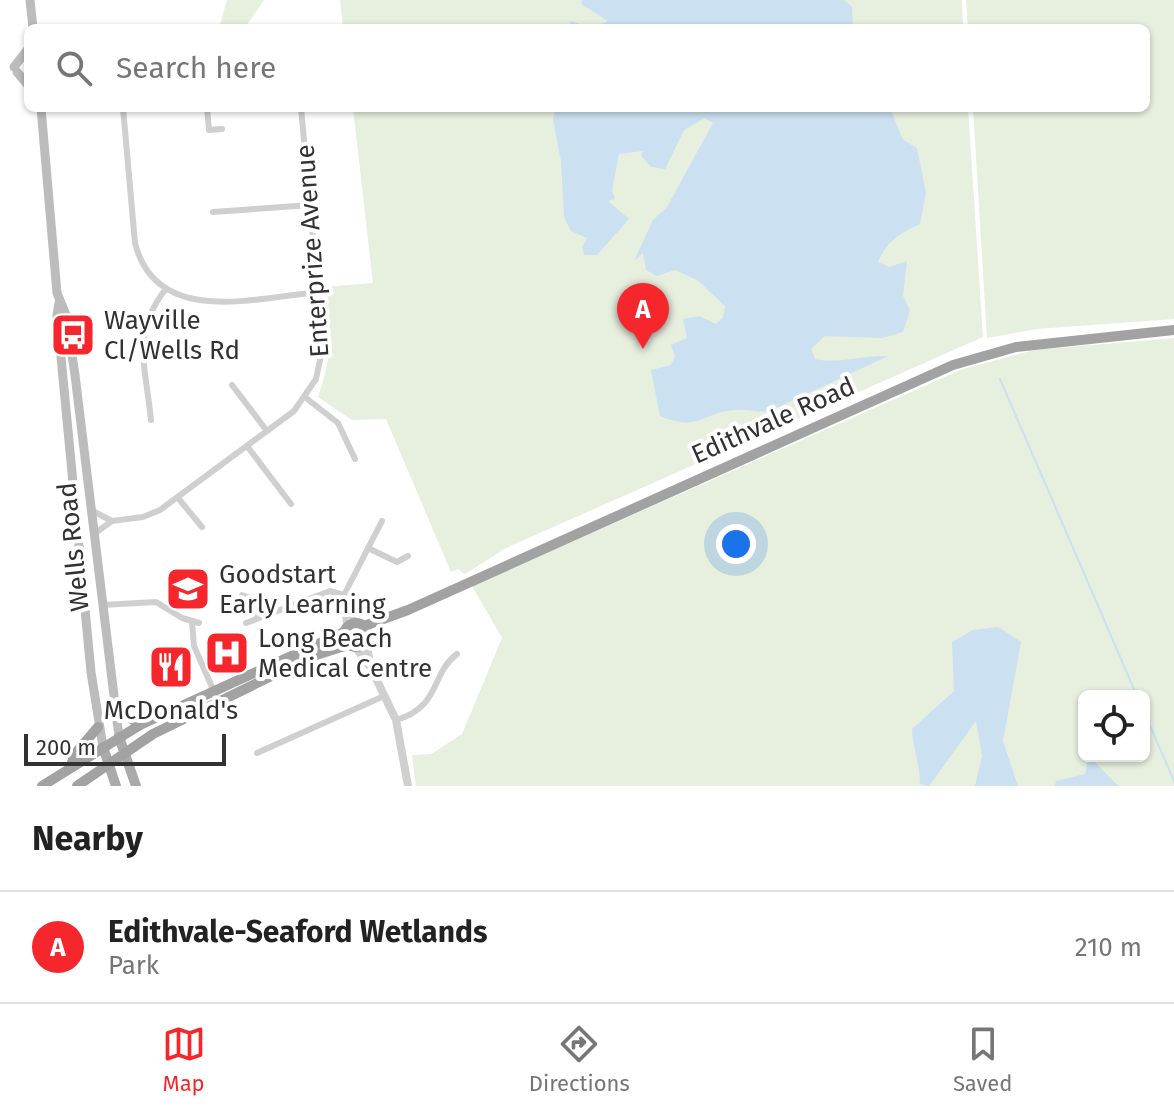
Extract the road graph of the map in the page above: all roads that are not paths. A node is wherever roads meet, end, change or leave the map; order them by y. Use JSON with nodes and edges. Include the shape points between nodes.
{"nodes":[{"id":1,"x":30,"y":0,"type":"edge"},
{"id":2,"x":33,"y":24,"type":"edge"},
{"id":3,"x":24,"y":56,"type":"edge"},
{"id":4,"x":24,"y":80,"type":"edge"},
{"id":5,"x":41,"y":112,"type":"edge"},
{"id":6,"x":123,"y":112,"type":"edge"},
{"id":7,"x":207,"y":112,"type":"edge"},
{"id":8,"x":301,"y":112,"type":"edge"},
{"id":9,"x":222,"y":129,"type":"dead end"},
{"id":10,"x":311,"y":205,"type":"junction"},
{"id":11,"x":213,"y":212,"type":"dead end"},
{"id":12,"x":165,"y":290,"type":"junction"},
{"id":13,"x":319,"y":292,"type":"junction"},
{"id":14,"x":59,"y":303,"type":"junction"},
{"id":15,"x":1174,"y":330,"type":"edge"},
{"id":16,"x":232,"y":385,"type":"dead end"},
{"id":17,"x":306,"y":398,"type":"junction"},
{"id":18,"x":151,"y":420,"type":"dead end"},
{"id":19,"x":267,"y":431,"type":"junction"},
{"id":20,"x":247,"y":446,"type":"junction"},
{"id":21,"x":355,"y":459,"type":"dead end"},
{"id":22,"x":178,"y":498,"type":"junction"},
{"id":23,"x":291,"y":504,"type":"dead end"},
{"id":24,"x":91,"y":510,"type":"junction"},
{"id":25,"x":112,"y":521,"type":"junction"},
{"id":26,"x":382,"y":521,"type":"dead end"},
{"id":27,"x":202,"y":527,"type":"dead end"},
{"id":28,"x":94,"y":534,"type":"junction"},
{"id":29,"x":368,"y":548,"type":"junction"},
{"id":30,"x":408,"y":556,"type":"dead end"},
{"id":31,"x":242,"y":595,"type":"dead end"},
{"id":32,"x":344,"y":595,"type":"junction"},
{"id":33,"x":102,"y":605,"type":"junction"},
{"id":34,"x":408,"y":610,"type":"junction"},
{"id":35,"x":257,"y":618,"type":"junction"},
{"id":36,"x":246,"y":623,"type":"dead end"},
{"id":37,"x":353,"y":627,"type":"junction"},
{"id":38,"x":360,"y":643,"type":"junction"},
{"id":39,"x":457,"y":654,"type":"dead end"},
{"id":40,"x":214,"y":693,"type":"junction"},
{"id":41,"x":384,"y":696,"type":"junction"},
{"id":42,"x":219,"y":703,"type":"junction"},
{"id":43,"x":113,"y":705,"type":"junction"},
{"id":44,"x":396,"y":720,"type":"junction"},
{"id":45,"x":140,"y":725,"type":"junction"},
{"id":46,"x":98,"y":727,"type":"junction"},
{"id":47,"x":119,"y":737,"type":"junction"},
{"id":48,"x":103,"y":747,"type":"junction"},
{"id":49,"x":124,"y":753,"type":"junction"},
{"id":50,"x":257,"y":753,"type":"dead end"},
{"id":51,"x":108,"y":764,"type":"junction"},
{"id":52,"x":71,"y":766,"type":"junction"},
{"id":53,"x":79,"y":784,"type":"edge"},
{"id":54,"x":42,"y":786,"type":"edge"},
{"id":55,"x":94,"y":786,"type":"edge"},
{"id":56,"x":116,"y":786,"type":"edge"},
{"id":57,"x":136,"y":786,"type":"edge"},
{"id":58,"x":408,"y":786,"type":"edge"}],
"edges":[{"from":1,"to":2,"type":"main road"},
{"from":3,"to":4,"type":"main road","via":[[16,69]]},
{"from":5,"to":14,"type":"main road","name":"Wells Road"},
{"from":6,"to":12,"type":"street","via":[[135,243],[145,269]]},
{"from":7,"to":9,"type":"street","via":[[209,130]]},
{"from":8,"to":10,"type":"street","name":"Enterprize Avenue"},
{"from":10,"to":11,"type":"street"},
{"from":10,"to":13,"type":"street","name":"Enterprize Avenue"},
{"from":12,"to":13,"type":"street","via":[[198,301]]},
{"from":12,"to":18,"type":"street","via":[[143,329]]},
{"from":13,"to":17,"type":"street","name":"Enterprize Avenue","via":[[321,366]]},
{"from":14,"to":24,"type":"main road","name":"Wells Road","via":[[66,315]]},
{"from":14,"to":46,"type":"main road","name":"Wells Road"},
{"from":15,"to":34,"type":"highway","name":"Edithvale Road","via":[[1016,347],[953,365]]},
{"from":16,"to":19,"type":"street"},
{"from":17,"to":19,"type":"street","name":"Enterprize Avenue"},
{"from":17,"to":21,"type":"street","via":[[338,423]]},
{"from":19,"to":20,"type":"street","name":"Enterprize Avenue"},
{"from":20,"to":22,"type":"street","name":"Enterprize Avenue"},
{"from":20,"to":23,"type":"street"},
{"from":22,"to":25,"type":"street","name":"Enterprize Avenue","via":[[143,517]]},
{"from":22,"to":27,"type":"street"},
{"from":24,"to":25,"type":"street"},
{"from":24,"to":28,"type":"main road","name":"Wells Road"},
{"from":25,"to":28,"type":"street","name":"Enterprize Avenue"},
{"from":26,"to":29,"type":"street"},
{"from":28,"to":33,"type":"main road","name":"Wells Road"},
{"from":29,"to":30,"type":"street","via":[[397,562]]},
{"from":29,"to":32,"type":"street"},
{"from":31,"to":35,"type":"street","via":[[250,598]]},
{"from":32,"to":35,"type":"street","via":[[330,591]]},
{"from":32,"to":37,"type":"street"},
{"from":33,"to":40,"type":"street","via":[[156,602],[195,622],[194,646]]},
{"from":33,"to":43,"type":"main road","name":"Wells Road"},
{"from":34,"to":37,"type":"highway","name":"Edithvale Road"},
{"from":34,"to":38,"type":"highway","name":"Edithvale Road"},
{"from":35,"to":36,"type":"street"},
{"from":37,"to":38,"type":"highway"},
{"from":37,"to":38,"type":"highway"},
{"from":37,"to":40,"type":"highway","name":"Edithvale Road"},
{"from":38,"to":41,"type":"street"},
{"from":38,"to":42,"type":"highway","name":"Edithvale Road","via":[[307,659]]},
{"from":39,"to":44,"type":"street","via":[[429,699]]},
{"from":40,"to":42,"type":"street"},
{"from":40,"to":45,"type":"highway","name":"Edithvale Road"},
{"from":41,"to":44,"type":"street"},
{"from":41,"to":50,"type":"street"},
{"from":42,"to":49,"type":"highway","name":"Edithvale Road"},
{"from":43,"to":45,"type":"highway"},
{"from":43,"to":47,"type":"main road","name":"Wells Road"},
{"from":44,"to":58,"type":"street"},
{"from":45,"to":47,"type":"highway","name":"Edithvale Road"},
{"from":46,"to":48,"type":"main road","name":"Wells Road"},
{"from":46,"to":52,"type":"highway"},
{"from":47,"to":48,"type":"highway","name":"Edithvale Road"},
{"from":47,"to":49,"type":"main road","name":"Wells Road"},
{"from":48,"to":51,"type":"main road","name":"Wells Road"},
{"from":48,"to":52,"type":"highway","name":"Edithvale Road"},
{"from":49,"to":51,"type":"highway","name":"Edithvale Road"},
{"from":49,"to":57,"type":"main road","name":"Wells Road"},
{"from":51,"to":53,"type":"highway","name":"Edithvale Road"},
{"from":51,"to":56,"type":"main road","name":"Wells Road"},
{"from":52,"to":54,"type":"highway","name":"Edithvale Road"},
{"from":53,"to":55,"type":"highway"}]}
